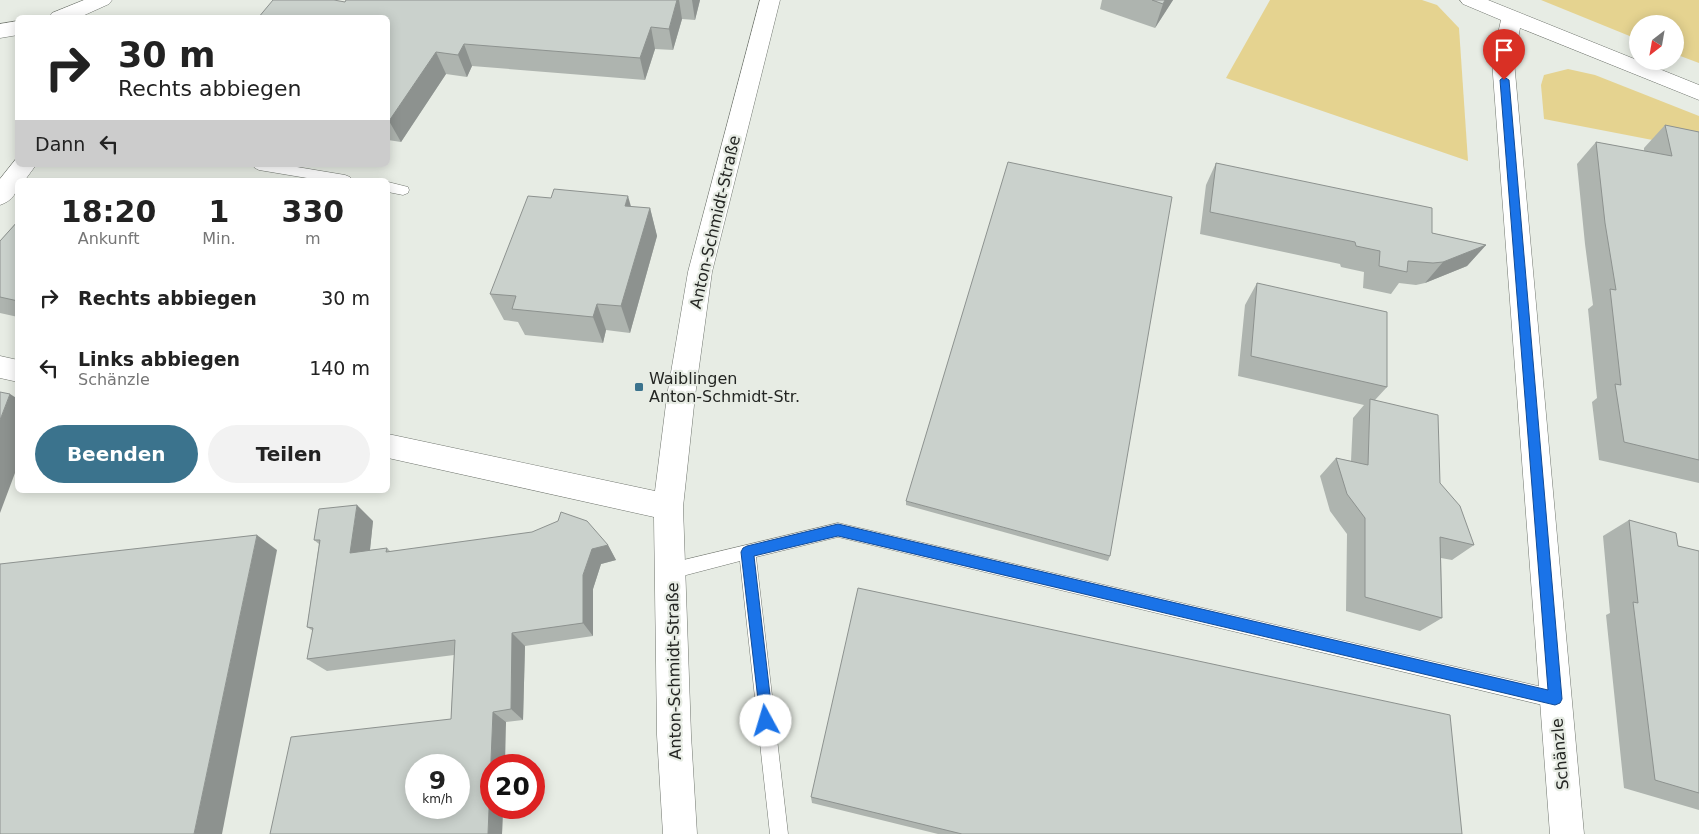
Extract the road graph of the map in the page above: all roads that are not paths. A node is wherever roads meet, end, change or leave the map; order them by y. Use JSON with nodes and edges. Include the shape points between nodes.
{"nodes":[{"id":1,"x":102,"y":0,"type":"edge"},
{"id":2,"x":770,"y":0,"type":"edge"},
{"id":3,"x":1470,"y":0,"type":"edge"},
{"id":4,"x":66,"y":15,"type":"edge"},
{"id":5,"x":1512,"y":17,"type":"junction"},
{"id":6,"x":15,"y":28,"type":"edge"},
{"id":7,"x":0,"y":31,"type":"edge"},
{"id":8,"x":1699,"y":93,"type":"edge"},
{"id":9,"x":22,"y":167,"type":"edge"},
{"id":10,"x":270,"y":167,"type":"edge"},
{"id":11,"x":334,"y":178,"type":"edge"},
{"id":12,"x":390,"y":187,"type":"edge"},
{"id":13,"x":403,"y":190,"type":"dead end"},
{"id":14,"x":0,"y":196,"type":"edge"},
{"id":15,"x":0,"y":367,"type":"edge"},
{"id":16,"x":15,"y":370,"type":"edge"},
{"id":17,"x":390,"y":446,"type":"edge"},
{"id":18,"x":668,"y":507,"type":"junction"},
{"id":19,"x":747,"y":552,"type":"junction"},
{"id":20,"x":672,"y":571,"type":"junction"},
{"id":21,"x":1555,"y":699,"type":"junction"},
{"id":22,"x":680,"y":834,"type":"edge"},
{"id":23,"x":779,"y":834,"type":"edge"},
{"id":24,"x":1567,"y":834,"type":"edge"}],
"edges":[{"from":1,"to":4,"type":"street"},
{"from":2,"to":18,"type":"street","name":"Anton-Schmidt-Straße","via":[[700,272]]},
{"from":3,"to":5,"type":"street"},
{"from":5,"to":8,"type":"street"},
{"from":5,"to":21,"type":"street","name":"Schänzle","via":[[1503,61]]},
{"from":6,"to":7,"type":"street"},
{"from":9,"to":14,"type":"street"},
{"from":10,"to":11,"type":"lane"},
{"from":12,"to":13,"type":"lane"},
{"from":15,"to":16,"type":"street"},
{"from":17,"to":18,"type":"street"},
{"from":18,"to":20,"type":"street","name":"Anton-Schmidt-Straße"},
{"from":19,"to":20,"type":"lane"},
{"from":19,"to":21,"type":"lane","via":[[838,530]]},
{"from":19,"to":23,"type":"lane"},
{"from":20,"to":22,"type":"street","name":"Anton-Schmidt-Straße","via":[[674,735]]},
{"from":21,"to":24,"type":"street","name":"Schänzle"}]}
